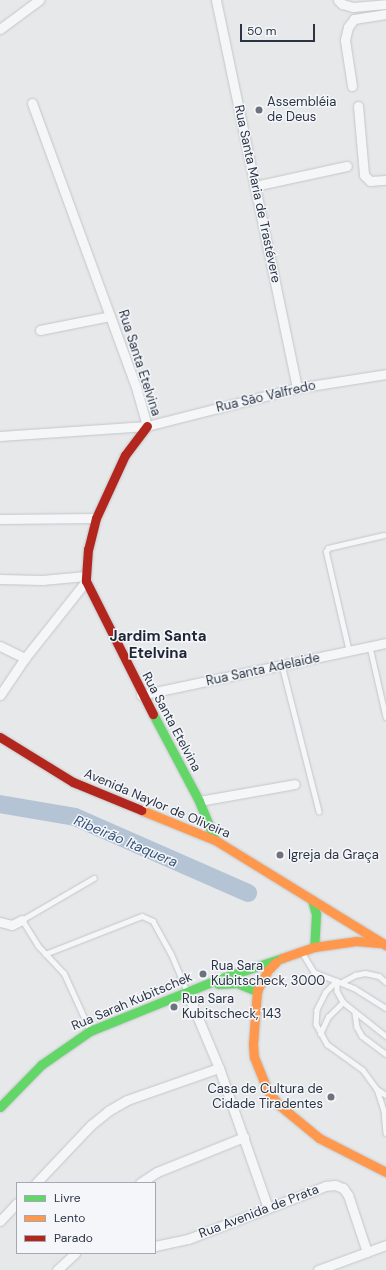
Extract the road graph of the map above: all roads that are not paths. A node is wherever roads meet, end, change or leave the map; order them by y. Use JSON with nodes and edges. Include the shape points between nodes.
{"nodes":[{"id":1,"x":39,"y":0,"type":"edge"},
{"id":2,"x":216,"y":0,"type":"edge"},
{"id":3,"x":338,"y":0,"type":"edge"},
{"id":4,"x":386,"y":4,"type":"edge"},
{"id":5,"x":386,"y":14,"type":"edge"},
{"id":6,"x":0,"y":29,"type":"edge"},
{"id":7,"x":352,"y":86,"type":"dead end"},
{"id":8,"x":32,"y":103,"type":"dead end"},
{"id":9,"x":358,"y":106,"type":"dead end"},
{"id":10,"x":348,"y":166,"type":"dead end"},
{"id":11,"x":386,"y":180,"type":"edge"},
{"id":12,"x":255,"y":186,"type":"junction"},
{"id":13,"x":110,"y":316,"type":"junction"},
{"id":14,"x":40,"y":330,"type":"dead end"},
{"id":15,"x":386,"y":374,"type":"edge"},
{"id":16,"x":297,"y":388,"type":"junction"},
{"id":17,"x":147,"y":426,"type":"junction"},
{"id":18,"x":0,"y":436,"type":"edge"},
{"id":19,"x":96,"y":518,"type":"junction"},
{"id":20,"x":0,"y":519,"type":"edge"},
{"id":21,"x":384,"y":535,"type":"dead end"},
{"id":22,"x":86,"y":578,"type":"junction"},
{"id":23,"x":0,"y":579,"type":"edge"},
{"id":24,"x":386,"y":643,"type":"edge"},
{"id":25,"x":0,"y":646,"type":"edge"},
{"id":26,"x":370,"y":647,"type":"junction"},
{"id":27,"x":349,"y":652,"type":"junction"},
{"id":28,"x":25,"y":658,"type":"junction"},
{"id":29,"x":282,"y":665,"type":"junction"},
{"id":30,"x":0,"y":695,"type":"edge"},
{"id":31,"x":141,"y":695,"type":"junction"},
{"id":32,"x":386,"y":717,"type":"edge"},
{"id":33,"x":0,"y":737,"type":"edge"},
{"id":34,"x":295,"y":784,"type":"dead end"},
{"id":35,"x":198,"y":801,"type":"junction"},
{"id":36,"x":319,"y":811,"type":"dead end"},
{"id":37,"x":215,"y":840,"type":"junction"},
{"id":38,"x":94,"y":878,"type":"dead end"},
{"id":39,"x":312,"y":900,"type":"junction"},
{"id":40,"x":22,"y":920,"type":"junction"},
{"id":41,"x":0,"y":922,"type":"edge"},
{"id":42,"x":385,"y":945,"type":"edge"},
{"id":43,"x":314,"y":947,"type":"junction"},
{"id":44,"x":301,"y":951,"type":"junction"},
{"id":45,"x":46,"y":954,"type":"junction"},
{"id":46,"x":277,"y":961,"type":"junction"},
{"id":47,"x":339,"y":981,"type":"junction"},
{"id":48,"x":386,"y":982,"type":"edge"},
{"id":49,"x":203,"y":986,"type":"junction"},
{"id":50,"x":257,"y":991,"type":"junction"},
{"id":51,"x":187,"y":992,"type":"junction"},
{"id":52,"x":343,"y":1002,"type":"junction"},
{"id":53,"x":386,"y":1008,"type":"edge"},
{"id":54,"x":355,"y":1013,"type":"junction"},
{"id":55,"x":90,"y":1031,"type":"junction"},
{"id":56,"x":320,"y":1034,"type":"junction"},
{"id":57,"x":386,"y":1036,"type":"edge"},
{"id":58,"x":386,"y":1054,"type":"edge"},
{"id":59,"x":219,"y":1068,"type":"junction"},
{"id":60,"x":378,"y":1089,"type":"junction"},
{"id":61,"x":386,"y":1095,"type":"edge"},
{"id":62,"x":0,"y":1107,"type":"edge"},
{"id":63,"x":385,"y":1112,"type":"edge"},
{"id":64,"x":386,"y":1132,"type":"edge"},
{"id":65,"x":244,"y":1137,"type":"junction"},
{"id":66,"x":386,"y":1172,"type":"edge"},
{"id":67,"x":37,"y":1182,"type":"edge"},
{"id":68,"x":142,"y":1182,"type":"edge"},
{"id":69,"x":16,"y":1204,"type":"edge"},
{"id":70,"x":268,"y":1208,"type":"junction"},
{"id":71,"x":0,"y":1221,"type":"edge"},
{"id":72,"x":386,"y":1245,"type":"edge"},
{"id":73,"x":156,"y":1246,"type":"edge"},
{"id":74,"x":367,"y":1252,"type":"junction"},
{"id":75,"x":74,"y":1254,"type":"edge"},
{"id":76,"x":57,"y":1270,"type":"edge"},
{"id":77,"x":318,"y":1270,"type":"edge"}],
"edges":[{"from":1,"to":6,"type":"street"},
{"from":2,"to":12,"type":"street","name":"Rua Santa Maria de Trastévere"},
{"from":3,"to":4,"type":"street","via":[[353,7]]},
{"from":5,"to":7,"type":"street","via":[[354,19],[348,27],[345,40]]},
{"from":8,"to":13,"type":"street","name":"Rua Santa Etelvina"},
{"from":9,"to":11,"type":"street","via":[[364,175],[370,180]]},
{"from":10,"to":12,"type":"street"},
{"from":12,"to":16,"type":"street","name":"Rua Santa Maria de Trastévere"},
{"from":13,"to":14,"type":"street"},
{"from":13,"to":17,"type":"street","name":"Rua Santa Etelvina","via":[[136,387]]},
{"from":15,"to":16,"type":"street","name":"Rua São Valfredo"},
{"from":16,"to":17,"type":"street","name":"Rua São Valfredo"},
{"from":17,"to":18,"type":"street","name":"Rua São Valfredo"},
{"from":17,"to":19,"type":"street","name":"Rua Santa Etelvina","via":[[125,455]]},
{"from":19,"to":20,"type":"street"},
{"from":19,"to":22,"type":"street","name":"Rua Santa Etelvina","via":[[88,549]]},
{"from":21,"to":27,"type":"lane","via":[[328,548],[326,552]]},
{"from":22,"to":23,"type":"street"},
{"from":22,"to":28,"type":"street"},
{"from":22,"to":31,"type":"street","name":"Rua Santa Etelvina"},
{"from":24,"to":26,"type":"street","name":"Rua Santa Adelaide"},
{"from":25,"to":28,"type":"street"},
{"from":26,"to":27,"type":"street","name":"Rua Santa Adelaide"},
{"from":26,"to":32,"type":"lane"},
{"from":27,"to":29,"type":"street","name":"Rua Santa Adelaide"},
{"from":28,"to":30,"type":"street"},
{"from":29,"to":31,"type":"street","name":"Rua Santa Adelaide"},
{"from":29,"to":36,"type":"lane"},
{"from":31,"to":35,"type":"street","name":"Rua Santa Etelvina"},
{"from":33,"to":37,"type":"street","name":"Avenida Naylor de Oliveira","via":[[73,782]]},
{"from":34,"to":35,"type":"street"},
{"from":35,"to":37,"type":"street","name":"Rua Santa Etelvina"},
{"from":37,"to":39,"type":"street","name":"Avenida Naylor de Oliveira"},
{"from":38,"to":40,"type":"lane"},
{"from":39,"to":42,"type":"street","name":"Avenida Naylor de Oliveira"},
{"from":39,"to":43,"type":"street","via":[[316,914]]},
{"from":40,"to":41,"type":"street","via":[[12,925]]},
{"from":40,"to":45,"type":"lane"},
{"from":42,"to":43,"type":"street","name":"Rua Sarah Kubitschek","via":[[356,941]]},
{"from":43,"to":44,"type":"street","name":"Rua Sarah Kubitschek"},
{"from":44,"to":46,"type":"street","name":"Rua Sarah Kubitschek"},
{"from":44,"to":47,"type":"lane","via":[[314,972]]},
{"from":45,"to":51,"type":"lane","via":[[142,916],[153,921],[171,953]]},
{"from":45,"to":55,"type":"lane","via":[[64,974]]},
{"from":46,"to":49,"type":"street","name":"Rua Sarah Kubitschek"},
{"from":46,"to":50,"type":"street","via":[[268,970]]},
{"from":47,"to":48,"type":"lane","via":[[364,973],[379,976]]},
{"from":47,"to":52,"type":"lane","via":[[337,991]]},
{"from":47,"to":53,"type":"lane","via":[[368,995]]},
{"from":47,"to":56,"type":"lane","via":[[326,992],[317,1010],[316,1024]]},
{"from":49,"to":50,"type":"street","name":"Rua Sarah Kubitschek","via":[[237,983]]},
{"from":49,"to":51,"type":"street","name":"Rua Sarah Kubitschek"},
{"from":50,"to":66,"type":"street","via":[[253,1050],[268,1091],[280,1105],[319,1138]]},
{"from":51,"to":55,"type":"street","name":"Rua Sarah Kubitschek"},
{"from":51,"to":59,"type":"street"},
{"from":52,"to":54,"type":"lane"},
{"from":52,"to":56,"type":"lane","via":[[328,1017]]},
{"from":54,"to":57,"type":"lane"},
{"from":54,"to":58,"type":"lane","via":[[357,1027],[362,1036]]},
{"from":55,"to":62,"type":"street","name":"Rua Sarah Kubitschek","via":[[41,1065]]},
{"from":56,"to":60,"type":"lane","via":[[327,1044],[363,1070]]},
{"from":59,"to":65,"type":"street"},
{"from":59,"to":67,"type":"street","via":[[127,1100],[108,1111],[91,1125]]},
{"from":60,"to":61,"type":"lane"},
{"from":60,"to":63,"type":"lane"},
{"from":63,"to":64,"type":"lane"},
{"from":65,"to":68,"type":"street","via":[[157,1172]]},
{"from":65,"to":70,"type":"street"},
{"from":69,"to":71,"type":"street"},
{"from":70,"to":73,"type":"street","name":"Rua Avenida de Prata","via":[[188,1239]]},
{"from":70,"to":74,"type":"street","name":"Rua Avenida de Prata","via":[[325,1186],[335,1185],[343,1188],[348,1195]]},
{"from":72,"to":74,"type":"street"},
{"from":74,"to":77,"type":"street"},
{"from":75,"to":76,"type":"street"}]}
